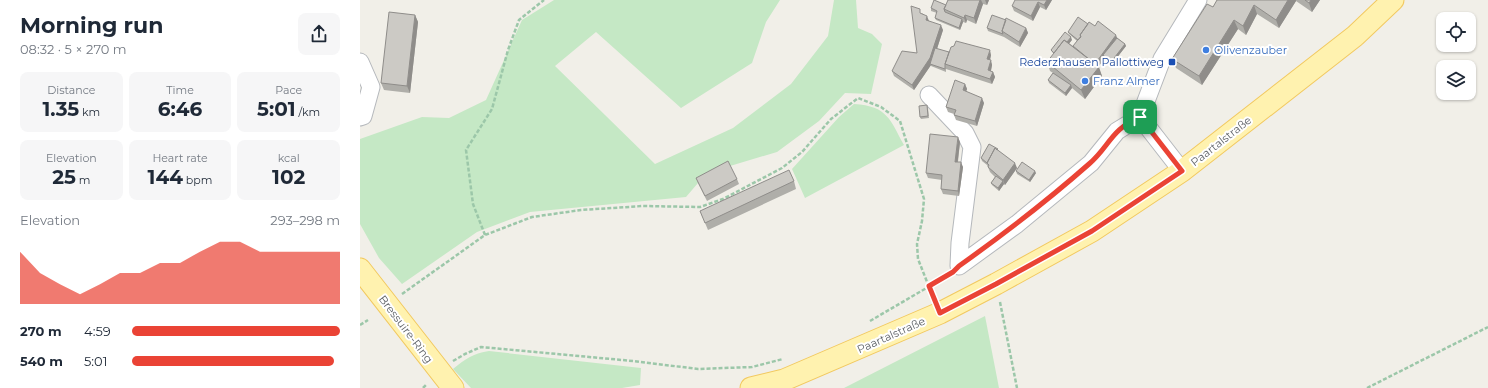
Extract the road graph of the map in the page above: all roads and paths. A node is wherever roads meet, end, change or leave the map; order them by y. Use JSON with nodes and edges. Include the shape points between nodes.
{"nodes":[{"id":1,"x":544,"y":0,"type":"edge"},
{"id":2,"x":1198,"y":0,"type":"edge"},
{"id":3,"x":1392,"y":0,"type":"edge"},
{"id":4,"x":360,"y":62,"type":"edge"},
{"id":5,"x":929,"y":95,"type":"dead end"},
{"id":6,"x":360,"y":117,"type":"edge"},
{"id":7,"x":1140,"y":117,"type":"junction"},
{"id":8,"x":1182,"y":171,"type":"junction"},
{"id":9,"x":485,"y":235,"type":"junction"},
{"id":10,"x":959,"y":266,"type":"junction"},
{"id":11,"x":360,"y":269,"type":"edge"},
{"id":12,"x":996,"y":284,"type":"junction"},
{"id":13,"x":929,"y":286,"type":"junction"},
{"id":14,"x":400,"y":295,"type":"dead end"},
{"id":15,"x":940,"y":313,"type":"junction"},
{"id":16,"x":368,"y":320,"type":"dead end"},
{"id":17,"x":869,"y":322,"type":"dead end"},
{"id":18,"x":360,"y":325,"type":"edge"},
{"id":19,"x":1488,"y":327,"type":"edge"},
{"id":20,"x":788,"y":358,"type":"dead end"},
{"id":21,"x":450,"y":363,"type":"dead end"},
{"id":22,"x":426,"y":385,"type":"dead end"},
{"id":23,"x":423,"y":388,"type":"edge"},
{"id":24,"x":453,"y":388,"type":"edge"},
{"id":25,"x":750,"y":388,"type":"edge"},
{"id":26,"x":1017,"y":388,"type":"edge"},
{"id":27,"x":1367,"y":388,"type":"edge"}],
"edges":[{"from":1,"to":9,"type":"path","via":[[519,20],[492,109],[466,150],[473,204]]},
{"from":2,"to":7,"type":"street","via":[[1162,59]]},
{"from":3,"to":8,"type":"main road","name":"Paartalstraße","via":[[1355,36]]},
{"from":4,"to":6,"type":"street","via":[[371,87],[363,116]]},
{"from":5,"to":10,"type":"street","via":[[965,133],[972,147]]},
{"from":7,"to":8,"type":"street"},
{"from":7,"to":10,"type":"street","via":[[1117,131],[1091,163],[1018,224]]},
{"from":8,"to":12,"type":"main road","name":"Paartalstraße","via":[[1092,231]]},
{"from":9,"to":13,"type":"path","via":[[532,217],[581,210],[700,206],[723,199],[782,168],[802,152],[832,119],[858,98],[880,107],[900,121],[924,199],[917,244],[918,259]]},
{"from":9,"to":14,"type":"path"},
{"from":10,"to":13,"type":"path"},
{"from":11,"to":24,"type":"main road","name":"Bressuire-Ring"},
{"from":12,"to":15,"type":"main road","name":"Paartalstraße"},
{"from":12,"to":26,"type":"path"},
{"from":13,"to":15,"type":"path"},
{"from":13,"to":17,"type":"path"},
{"from":15,"to":25,"type":"main road","name":"Paartalstraße","via":[[797,375]]},
{"from":16,"to":18,"type":"path"},
{"from":19,"to":27,"type":"path"},
{"from":20,"to":21,"type":"path","via":[[752,367],[698,369],[481,347]]},
{"from":22,"to":23,"type":"path"}]}
